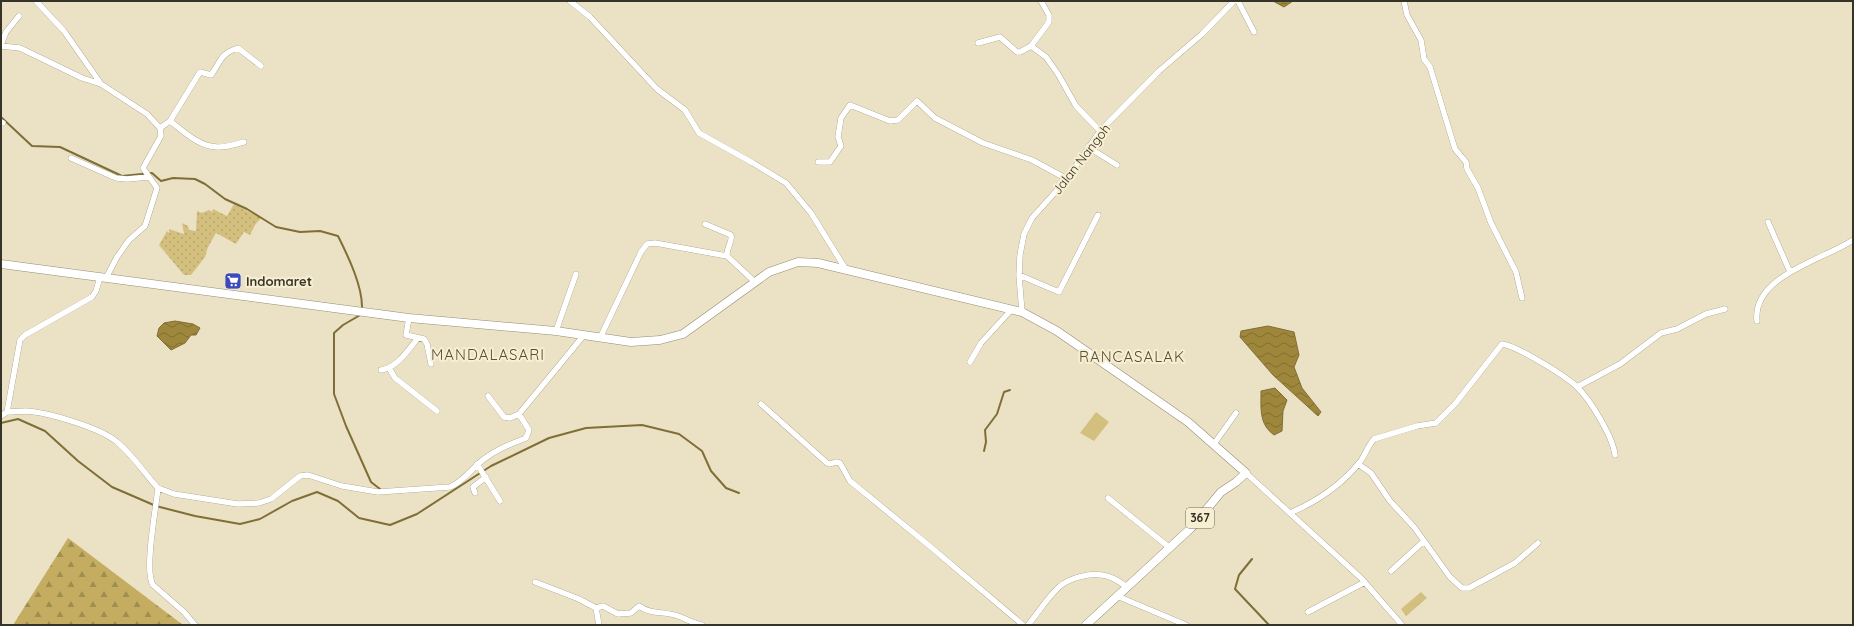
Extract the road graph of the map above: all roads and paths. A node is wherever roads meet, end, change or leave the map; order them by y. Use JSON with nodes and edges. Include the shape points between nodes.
{"nodes":[{"id":1,"x":36,"y":1,"type":"edge"},
{"id":2,"x":570,"y":1,"type":"edge"},
{"id":3,"x":1041,"y":1,"type":"edge"},
{"id":4,"x":1234,"y":1,"type":"edge"},
{"id":5,"x":1238,"y":1,"type":"edge"},
{"id":6,"x":1404,"y":1,"type":"edge"},
{"id":7,"x":19,"y":16,"type":"dead end"},
{"id":8,"x":1254,"y":32,"type":"dead end"},
{"id":9,"x":978,"y":43,"type":"dead end"},
{"id":10,"x":1,"y":46,"type":"edge"},
{"id":11,"x":1031,"y":46,"type":"junction"},
{"id":12,"x":261,"y":66,"type":"dead end"},
{"id":13,"x":101,"y":84,"type":"junction"},
{"id":14,"x":170,"y":121,"type":"junction"},
{"id":15,"x":160,"y":128,"type":"junction"},
{"id":16,"x":1100,"y":131,"type":"junction"},
{"id":17,"x":244,"y":142,"type":"dead end"},
{"id":18,"x":1088,"y":147,"type":"junction"},
{"id":19,"x":71,"y":158,"type":"dead end"},
{"id":20,"x":818,"y":162,"type":"dead end"},
{"id":21,"x":1117,"y":165,"type":"dead end"},
{"id":22,"x":148,"y":176,"type":"junction"},
{"id":23,"x":1067,"y":179,"type":"junction"},
{"id":24,"x":1098,"y":215,"type":"dead end"},
{"id":25,"x":1768,"y":222,"type":"dead end"},
{"id":26,"x":705,"y":224,"type":"dead end"},
{"id":27,"x":1853,"y":240,"type":"edge"},
{"id":28,"x":727,"y":256,"type":"junction"},
{"id":29,"x":1,"y":264,"type":"edge"},
{"id":30,"x":845,"y":268,"type":"junction"},
{"id":31,"x":1790,"y":272,"type":"junction"},
{"id":32,"x":576,"y":274,"type":"dead end"},
{"id":33,"x":1019,"y":275,"type":"junction"},
{"id":34,"x":103,"y":277,"type":"junction"},
{"id":35,"x":755,"y":282,"type":"junction"},
{"id":36,"x":1522,"y":298,"type":"dead end"},
{"id":37,"x":1012,"y":309,"type":"junction"},
{"id":38,"x":1725,"y":309,"type":"dead end"},
{"id":39,"x":1022,"y":312,"type":"junction"},
{"id":40,"x":409,"y":318,"type":"junction"},
{"id":41,"x":1758,"y":321,"type":"dead end"},
{"id":42,"x":556,"y":331,"type":"junction"},
{"id":43,"x":584,"y":335,"type":"junction"},
{"id":44,"x":418,"y":338,"type":"junction"},
{"id":45,"x":600,"y":338,"type":"junction"},
{"id":46,"x":970,"y":362,"type":"dead end"},
{"id":47,"x":431,"y":364,"type":"dead end"},
{"id":48,"x":389,"y":368,"type":"junction"},
{"id":49,"x":381,"y":370,"type":"dead end"},
{"id":50,"x":1577,"y":387,"type":"junction"},
{"id":51,"x":488,"y":396,"type":"dead end"},
{"id":52,"x":761,"y":404,"type":"dead end"},
{"id":53,"x":437,"y":411,"type":"dead end"},
{"id":54,"x":7,"y":412,"type":"junction"},
{"id":55,"x":520,"y":414,"type":"junction"},
{"id":56,"x":1236,"y":414,"type":"dead end"},
{"id":57,"x":1,"y":416,"type":"edge"},
{"id":58,"x":1214,"y":444,"type":"junction"},
{"id":59,"x":1615,"y":455,"type":"dead end"},
{"id":60,"x":1358,"y":464,"type":"junction"},
{"id":61,"x":479,"y":466,"type":"junction"},
{"id":62,"x":1246,"y":473,"type":"junction"},
{"id":63,"x":485,"y":476,"type":"junction"},
{"id":64,"x":158,"y":488,"type":"junction"},
{"id":65,"x":475,"y":493,"type":"dead end"},
{"id":66,"x":1108,"y":498,"type":"dead end"},
{"id":67,"x":500,"y":501,"type":"dead end"},
{"id":68,"x":1290,"y":513,"type":"junction"},
{"id":69,"x":1424,"y":541,"type":"junction"},
{"id":70,"x":1538,"y":544,"type":"dead end"},
{"id":71,"x":1166,"y":545,"type":"junction"},
{"id":72,"x":1391,"y":571,"type":"dead end"},
{"id":73,"x":535,"y":582,"type":"dead end"},
{"id":74,"x":1364,"y":582,"type":"junction"},
{"id":75,"x":1127,"y":587,"type":"junction"},
{"id":76,"x":1117,"y":596,"type":"junction"},
{"id":77,"x":596,"y":608,"type":"junction"},
{"id":78,"x":1308,"y":612,"type":"dead end"},
{"id":79,"x":195,"y":625,"type":"edge"},
{"id":80,"x":599,"y":625,"type":"edge"},
{"id":81,"x":702,"y":625,"type":"edge"},
{"id":82,"x":1023,"y":625,"type":"edge"},
{"id":83,"x":1028,"y":625,"type":"edge"},
{"id":84,"x":1086,"y":625,"type":"edge"},
{"id":85,"x":1186,"y":625,"type":"edge"},
{"id":86,"x":1402,"y":625,"type":"edge"}],
"edges":[{"from":1,"to":13,"type":"street","via":[[64,31]]},
{"from":2,"to":30,"type":"street","via":[[590,17],[657,90],[685,110],[699,133],[786,183],[811,213]]},
{"from":3,"to":11,"type":"street","via":[[1049,15],[1049,22]]},
{"from":4,"to":16,"type":"street","name":"Jalan Nangoh"},
{"from":5,"to":8,"type":"street"},
{"from":6,"to":36,"type":"street","via":[[1407,15],[1420,40],[1424,59],[1430,67],[1455,149],[1466,162],[1491,223],[1516,272]]},
{"from":7,"to":10,"type":"street","via":[[6,32]]},
{"from":9,"to":11,"type":"street","via":[[1000,37],[1017,52]]},
{"from":10,"to":13,"type":"street","via":[[20,48],[82,78]]},
{"from":11,"to":16,"type":"street","via":[[1046,57],[1076,106]]},
{"from":12,"to":14,"type":"street","via":[[238,48],[226,53],[211,75],[200,72]]},
{"from":13,"to":15,"type":"street","via":[[147,114]]},
{"from":14,"to":15,"type":"street"},
{"from":14,"to":17,"type":"street","via":[[205,145],[220,147]]},
{"from":15,"to":22,"type":"street","via":[[161,136],[143,165],[143,170]]},
{"from":16,"to":18,"type":"street","name":"Jalan Nangoh"},
{"from":18,"to":21,"type":"street"},
{"from":18,"to":23,"type":"street","name":"Jalan Nangoh"},
{"from":19,"to":22,"type":"street","via":[[121,180]]},
{"from":20,"to":23,"type":"street","via":[[830,162],[839,150],[841,118],[850,105],[895,121],[917,101],[935,118],[983,143],[1032,160]]},
{"from":22,"to":34,"type":"street","via":[[157,188],[145,226],[129,240]]},
{"from":23,"to":33,"type":"street","name":"Jalan Nangoh","via":[[1038,211],[1027,228],[1020,255]]},
{"from":24,"to":33,"type":"street","via":[[1059,292]]},
{"from":25,"to":31,"type":"street"},
{"from":26,"to":28,"type":"street","via":[[732,237]]},
{"from":27,"to":31,"type":"street","via":[[1839,250]]},
{"from":28,"to":35,"type":"street"},
{"from":28,"to":45,"type":"street","via":[[655,243],[647,244]]},
{"from":29,"to":34,"type":"main road"},
{"from":30,"to":35,"type":"main road","via":[[798,262],[769,272]]},
{"from":30,"to":37,"type":"main road","via":[[925,290]]},
{"from":31,"to":41,"type":"street","via":[[1767,289],[1759,301],[1756,311]]},
{"from":32,"to":42,"type":"street"},
{"from":33,"to":39,"type":"street","name":"Jalan Nangoh"},
{"from":34,"to":40,"type":"main road"},
{"from":34,"to":54,"type":"street","via":[[92,297],[20,340]]},
{"from":35,"to":45,"type":"main road","via":[[688,331],[674,338],[631,342]]},
{"from":37,"to":39,"type":"main road"},
{"from":37,"to":46,"type":"street","via":[[981,343]]},
{"from":38,"to":50,"type":"street","via":[[1706,314],[1678,329],[1661,333],[1620,364]]},
{"from":39,"to":58,"type":"main road","via":[[1057,331],[1188,422]]},
{"from":40,"to":42,"type":"main road"},
{"from":40,"to":44,"type":"street","via":[[406,335]]},
{"from":42,"to":43,"type":"main road"},
{"from":43,"to":45,"type":"main road"},
{"from":43,"to":55,"type":"street"},
{"from":44,"to":47,"type":"street","via":[[424,339],[427,344]]},
{"from":44,"to":48,"type":"street"},
{"from":48,"to":49,"type":"street"},
{"from":48,"to":53,"type":"street","via":[[395,378]]},
{"from":50,"to":59,"type":"street","via":[[1602,421],[1614,446]]},
{"from":50,"to":60,"type":"street","via":[[1528,354],[1502,344],[1455,404],[1436,423],[1374,438]]},
{"from":51,"to":55,"type":"street","via":[[504,417],[510,418]]},
{"from":52,"to":82,"type":"street","via":[[827,463],[840,463],[850,482]]},
{"from":54,"to":57,"type":"street"},
{"from":54,"to":64,"type":"street","via":[[44,414],[104,434],[122,446]]},
{"from":55,"to":61,"type":"street","via":[[529,430],[528,437],[498,449]]},
{"from":56,"to":58,"type":"street"},
{"from":58,"to":62,"type":"main road"},
{"from":60,"to":68,"type":"street","via":[[1341,481],[1308,505]]},
{"from":60,"to":69,"type":"street","via":[[1371,473],[1390,501]]},
{"from":61,"to":63,"type":"street"},
{"from":61,"to":64,"type":"street","via":[[458,483],[443,488],[378,492],[342,486],[308,475],[300,476],[271,499],[259,503],[217,501],[174,494]]},
{"from":62,"to":68,"type":"street"},
{"from":62,"to":71,"type":"main road","number":"367","via":[[1215,497],[1198,520]]},
{"from":63,"to":65,"type":"street","via":[[473,487]]},
{"from":63,"to":67,"type":"street"},
{"from":64,"to":79,"type":"street","via":[[148,565],[150,580]]},
{"from":66,"to":71,"type":"street"},
{"from":68,"to":74,"type":"street"},
{"from":69,"to":70,"type":"street","via":[[1456,585],[1465,589],[1515,563]]},
{"from":69,"to":72,"type":"street"},
{"from":71,"to":75,"type":"main road","number":"367","via":[[1153,564]]},
{"from":73,"to":77,"type":"street"},
{"from":74,"to":78,"type":"street"},
{"from":74,"to":86,"type":"street"},
{"from":75,"to":76,"type":"main road","number":"367"},
{"from":75,"to":83,"type":"street","via":[[1102,575],[1089,575],[1067,581]]},
{"from":76,"to":84,"type":"main road","number":"367"},
{"from":76,"to":85,"type":"street"},
{"from":77,"to":80,"type":"street"},
{"from":77,"to":81,"type":"street","via":[[604,606],[623,614],[631,613],[639,606],[645,611],[679,616]]}]}
